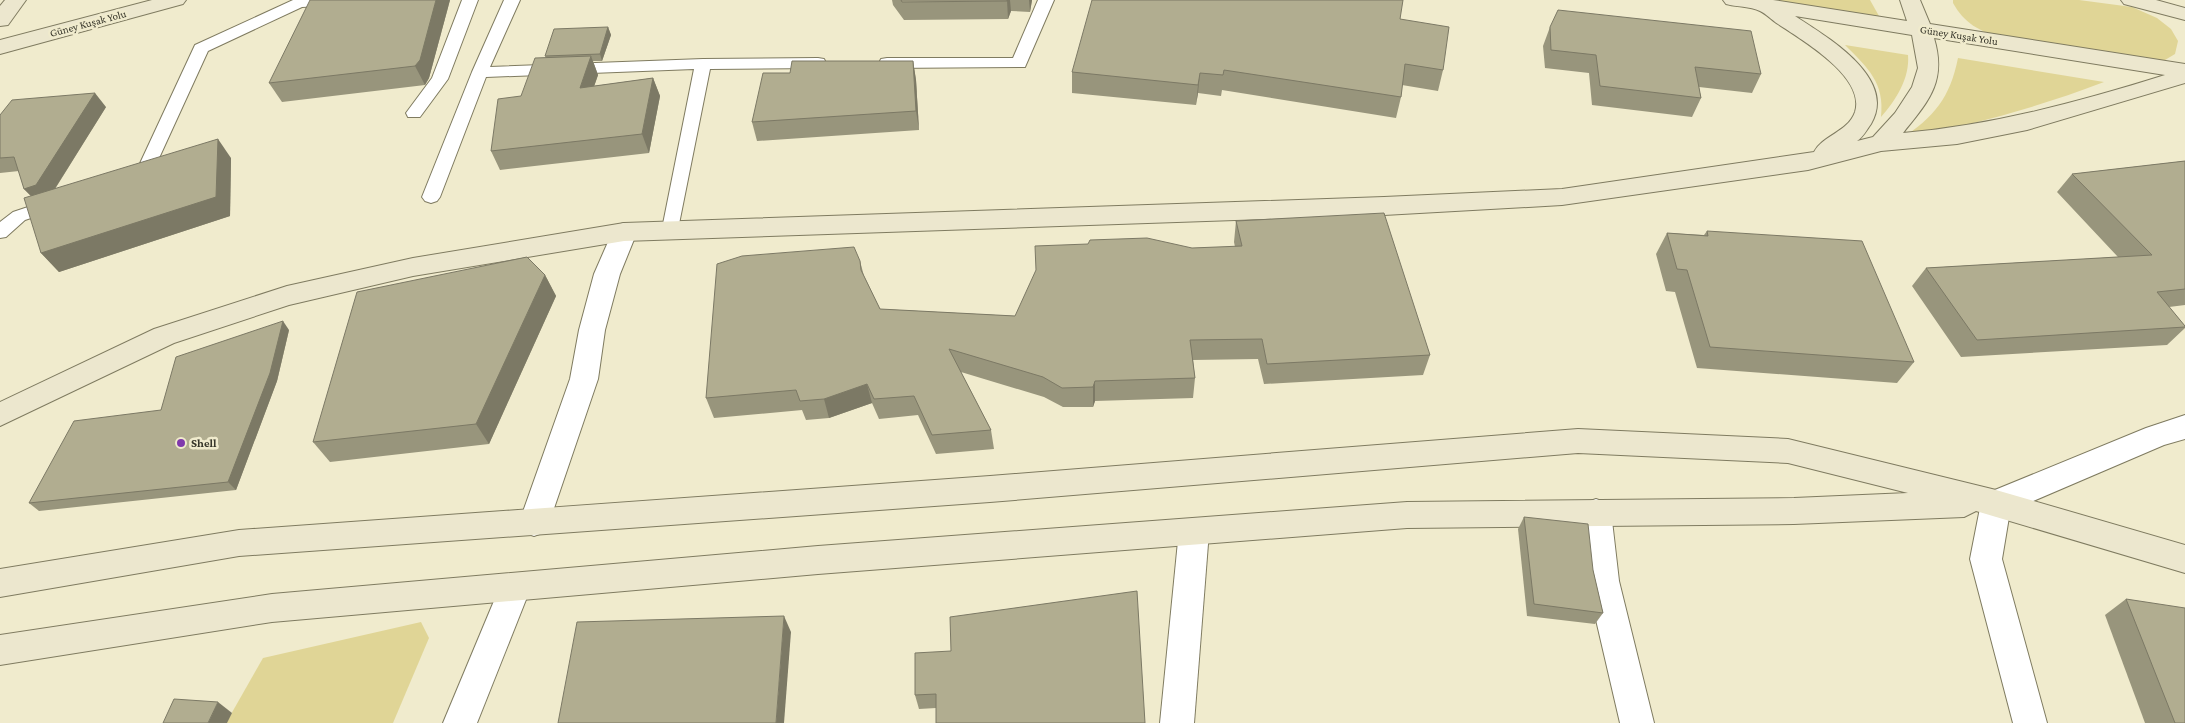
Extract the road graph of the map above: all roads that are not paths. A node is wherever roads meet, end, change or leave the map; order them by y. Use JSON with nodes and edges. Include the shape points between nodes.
{"nodes":[{"id":1,"x":2,"y":0,"type":"edge"},
{"id":2,"x":16,"y":0,"type":"edge"},
{"id":3,"x":176,"y":0,"type":"edge"},
{"id":4,"x":339,"y":0,"type":"edge"},
{"id":5,"x":470,"y":0,"type":"edge"},
{"id":6,"x":512,"y":0,"type":"edge"},
{"id":7,"x":1046,"y":0,"type":"edge"},
{"id":8,"x":1733,"y":0,"type":"edge"},
{"id":9,"x":1910,"y":0,"type":"edge"},
{"id":10,"x":2131,"y":0,"type":"edge"},
{"id":11,"x":0,"y":4,"type":"edge"},
{"id":12,"x":1764,"y":5,"type":"junction"},
{"id":13,"x":2185,"y":14,"type":"edge"},
{"id":14,"x":0,"y":20,"type":"edge"},
{"id":15,"x":1921,"y":29,"type":"junction"},
{"id":16,"x":0,"y":47,"type":"edge"},
{"id":17,"x":832,"y":63,"type":"edge"},
{"id":18,"x":871,"y":63,"type":"edge"},
{"id":19,"x":703,"y":64,"type":"junction"},
{"id":20,"x":2185,"y":71,"type":"edge"},
{"id":21,"x":480,"y":72,"type":"junction"},
{"id":22,"x":2185,"y":76,"type":"edge"},
{"id":23,"x":414,"y":113,"type":"dead end"},
{"id":24,"x":1881,"y":143,"type":"junction"},
{"id":25,"x":1808,"y":162,"type":"junction"},
{"id":26,"x":116,"y":185,"type":"edge"},
{"id":27,"x":431,"y":197,"type":"dead end"},
{"id":28,"x":72,"y":199,"type":"edge"},
{"id":29,"x":671,"y":229,"type":"junction"},
{"id":30,"x":0,"y":232,"type":"edge"},
{"id":31,"x":624,"y":232,"type":"junction"},
{"id":32,"x":0,"y":415,"type":"edge"},
{"id":33,"x":2185,"y":427,"type":"edge"},
{"id":34,"x":1996,"y":503,"type":"junction"},
{"id":35,"x":1596,"y":512,"type":"junction"},
{"id":36,"x":534,"y":523,"type":"junction"},
{"id":37,"x":1194,"y":531,"type":"junction"},
{"id":38,"x":2185,"y":559,"type":"edge"},
{"id":39,"x":0,"y":583,"type":"edge"},
{"id":40,"x":515,"y":587,"type":"junction"},
{"id":41,"x":0,"y":650,"type":"edge"},
{"id":42,"x":460,"y":723,"type":"edge"},
{"id":43,"x":1177,"y":723,"type":"edge"},
{"id":44,"x":1637,"y":723,"type":"edge"},
{"id":45,"x":2030,"y":723,"type":"edge"}],
"edges":[{"from":1,"to":11,"type":"main road"},
{"from":2,"to":14,"type":"main road"},
{"from":3,"to":16,"type":"main road","name":"Güney Kuşak Yolu"},
{"from":4,"to":26,"type":"lane","via":[[299,3],[201,48],[143,176]]},
{"from":5,"to":23,"type":"lane","via":[[440,79]]},
{"from":6,"to":21,"type":"lane"},
{"from":7,"to":18,"type":"lane","via":[[1019,63]]},
{"from":8,"to":12,"type":"main road","name":"Güney Kuşak Yolu"},
{"from":9,"to":15,"type":"main road"},
{"from":10,"to":13,"type":"main road"},
{"from":12,"to":15,"type":"main road","name":"Güney Kuşak Yolu"},
{"from":12,"to":25,"type":"main road","via":[[1838,54],[1864,84],[1868,105],[1865,119],[1843,143]]},
{"from":15,"to":20,"type":"main road","name":"Güney Kuşak Yolu"},
{"from":15,"to":24,"type":"main road","via":[[1929,70],[1903,120]]},
{"from":17,"to":19,"type":"lane"},
{"from":19,"to":21,"type":"lane"},
{"from":19,"to":29,"type":"lane"},
{"from":21,"to":27,"type":"lane"},
{"from":22,"to":24,"type":"main road","via":[[2028,122],[1957,136]]},
{"from":24,"to":25,"type":"main road"},
{"from":25,"to":29,"type":"main road","via":[[1562,197]]},
{"from":28,"to":30,"type":"lane","via":[[18,216]]},
{"from":29,"to":31,"type":"main road"},
{"from":31,"to":32,"type":"main road","via":[[413,267],[287,296],[164,336]]},
{"from":31,"to":36,"type":"street","via":[[607,274],[592,330],[584,379]]},
{"from":33,"to":34,"type":"street"},
{"from":34,"to":35,"type":"main road","via":[[1794,511]]},
{"from":34,"to":36,"type":"main road","via":[[1788,451],[1578,441]]},
{"from":34,"to":38,"type":"main road"},
{"from":34,"to":45,"type":"street","via":[[1986,559]]},
{"from":35,"to":37,"type":"main road","via":[[1407,515]]},
{"from":35,"to":44,"type":"street","via":[[1603,581]]},
{"from":36,"to":39,"type":"main road","via":[[239,543]]},
{"from":37,"to":40,"type":"main road"},
{"from":37,"to":43,"type":"street"},
{"from":40,"to":41,"type":"main road","via":[[272,608]]},
{"from":40,"to":42,"type":"street"}]}
